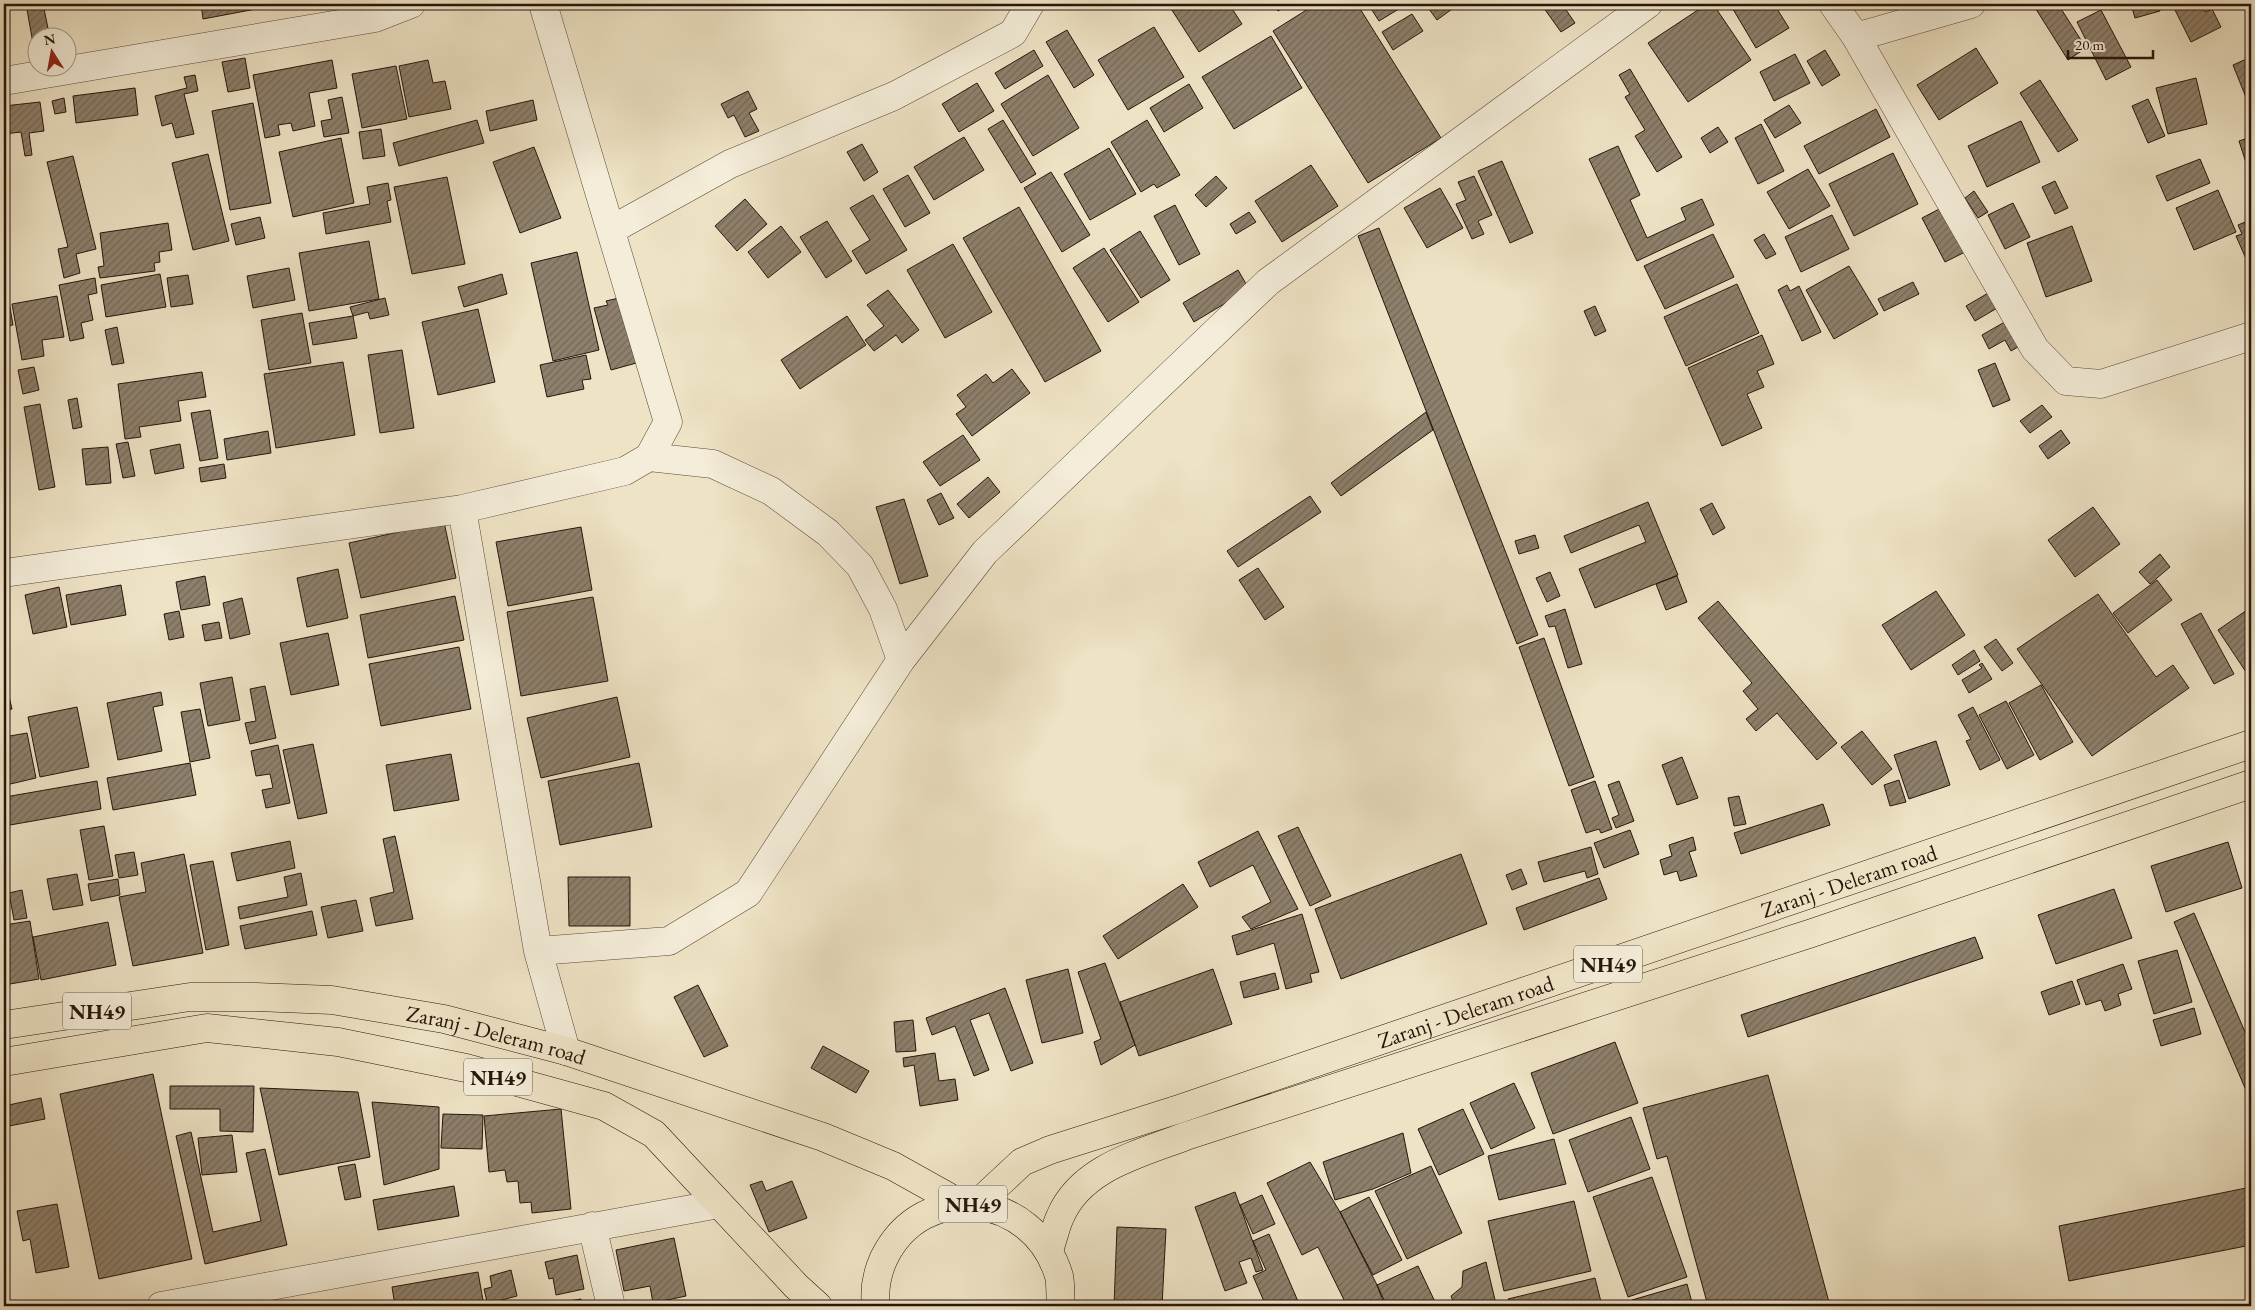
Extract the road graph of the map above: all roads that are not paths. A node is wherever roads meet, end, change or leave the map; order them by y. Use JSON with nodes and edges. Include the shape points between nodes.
{"nodes":[{"id":1,"x":411,"y":4,"type":"edge"},
{"id":2,"x":543,"y":4,"type":"edge"},
{"id":3,"x":1030,"y":4,"type":"edge"},
{"id":4,"x":1648,"y":4,"type":"edge"},
{"id":5,"x":1833,"y":4,"type":"edge"},
{"id":6,"x":1970,"y":4,"type":"edge"},
{"id":7,"x":1856,"y":37,"type":"junction"},
{"id":8,"x":4,"y":81,"type":"edge"},
{"id":9,"x":610,"y":230,"type":"junction"},
{"id":10,"x":2251,"y":336,"type":"edge"},
{"id":11,"x":649,"y":457,"type":"junction"},
{"id":12,"x":462,"y":509,"type":"junction"},
{"id":13,"x":4,"y":572,"type":"edge"},
{"id":14,"x":900,"y":660,"type":"junction"},
{"id":15,"x":2251,"y":744,"type":"edge"},
{"id":16,"x":2251,"y":784,"type":"edge"},
{"id":17,"x":538,"y":951,"type":"junction"},
{"id":18,"x":4,"y":1025,"type":"edge"},
{"id":19,"x":566,"y":1050,"type":"junction"},
{"id":20,"x":4,"y":1062,"type":"edge"},
{"id":21,"x":719,"y":1204,"type":"junction"},
{"id":22,"x":969,"y":1204,"type":"junction"},
{"id":23,"x":592,"y":1226,"type":"junction"},
{"id":24,"x":1049,"y":1250,"type":"junction"},
{"id":25,"x":161,"y":1306,"type":"edge"},
{"id":26,"x":611,"y":1306,"type":"edge"},
{"id":27,"x":818,"y":1306,"type":"edge"},
{"id":28,"x":876,"y":1306,"type":"edge"},
{"id":29,"x":1061,"y":1306,"type":"edge"}],
"edges":[{"from":1,"to":8,"type":"street","via":[[375,18]]},
{"from":2,"to":9,"type":"street"},
{"from":3,"to":9,"type":"street","via":[[1013,33],[894,96],[730,164]]},
{"from":4,"to":14,"type":"street","via":[[1268,282],[985,552]]},
{"from":5,"to":7,"type":"street"},
{"from":6,"to":7,"type":"street"},
{"from":7,"to":10,"type":"street","via":[[2035,349],[2066,381],[2101,384]]},
{"from":9,"to":11,"type":"street","via":[[668,422]]},
{"from":11,"to":12,"type":"street","via":[[625,471]]},
{"from":11,"to":14,"type":"street","via":[[713,464],[772,490],[828,533],[860,566],[883,609]]},
{"from":12,"to":13,"type":"street"},
{"from":12,"to":17,"type":"street"},
{"from":14,"to":17,"type":"street","via":[[748,893],[669,941]]},
{"from":15,"to":22,"type":"highway","name":"Zaranj - Deleram road","number":"NH49","via":[[1050,1150],[1022,1162]]},
{"from":16,"to":24,"type":"highway","name":"Zaranj - Deleram road","number":"NH49","via":[[1812,933],[1186,1136],[1109,1165],[1075,1194],[1060,1216]]},
{"from":17,"to":19,"type":"street"},
{"from":18,"to":19,"type":"highway","name":"Zaranj - Deleram road","number":"NH49","via":[[190,997],[265,997],[332,1000],[444,1019]]},
{"from":19,"to":22,"type":"highway","name":"Zaranj - Deleram road","number":"NH49","via":[[823,1137],[893,1166]]},
{"from":20,"to":21,"type":"highway","name":"Zaranj - Deleram road","number":"NH49","via":[[207,1028],[338,1042],[466,1068],[604,1106],[654,1134]]},
{"from":21,"to":23,"type":"street"},
{"from":21,"to":27,"type":"highway","name":"Zaranj - Deleram road","number":"NH49"},
{"from":22,"to":24,"type":"highway","number":"NH49","via":[[1005,1212],[1030,1228]]},
{"from":22,"to":28,"type":"highway","number":"NH49","via":[[934,1210],[910,1224],[891,1244],[879,1268]]},
{"from":23,"to":25,"type":"street"},
{"from":23,"to":26,"type":"street"},
{"from":24,"to":29,"type":"highway","number":"NH49","via":[[1059,1278]]}]}
